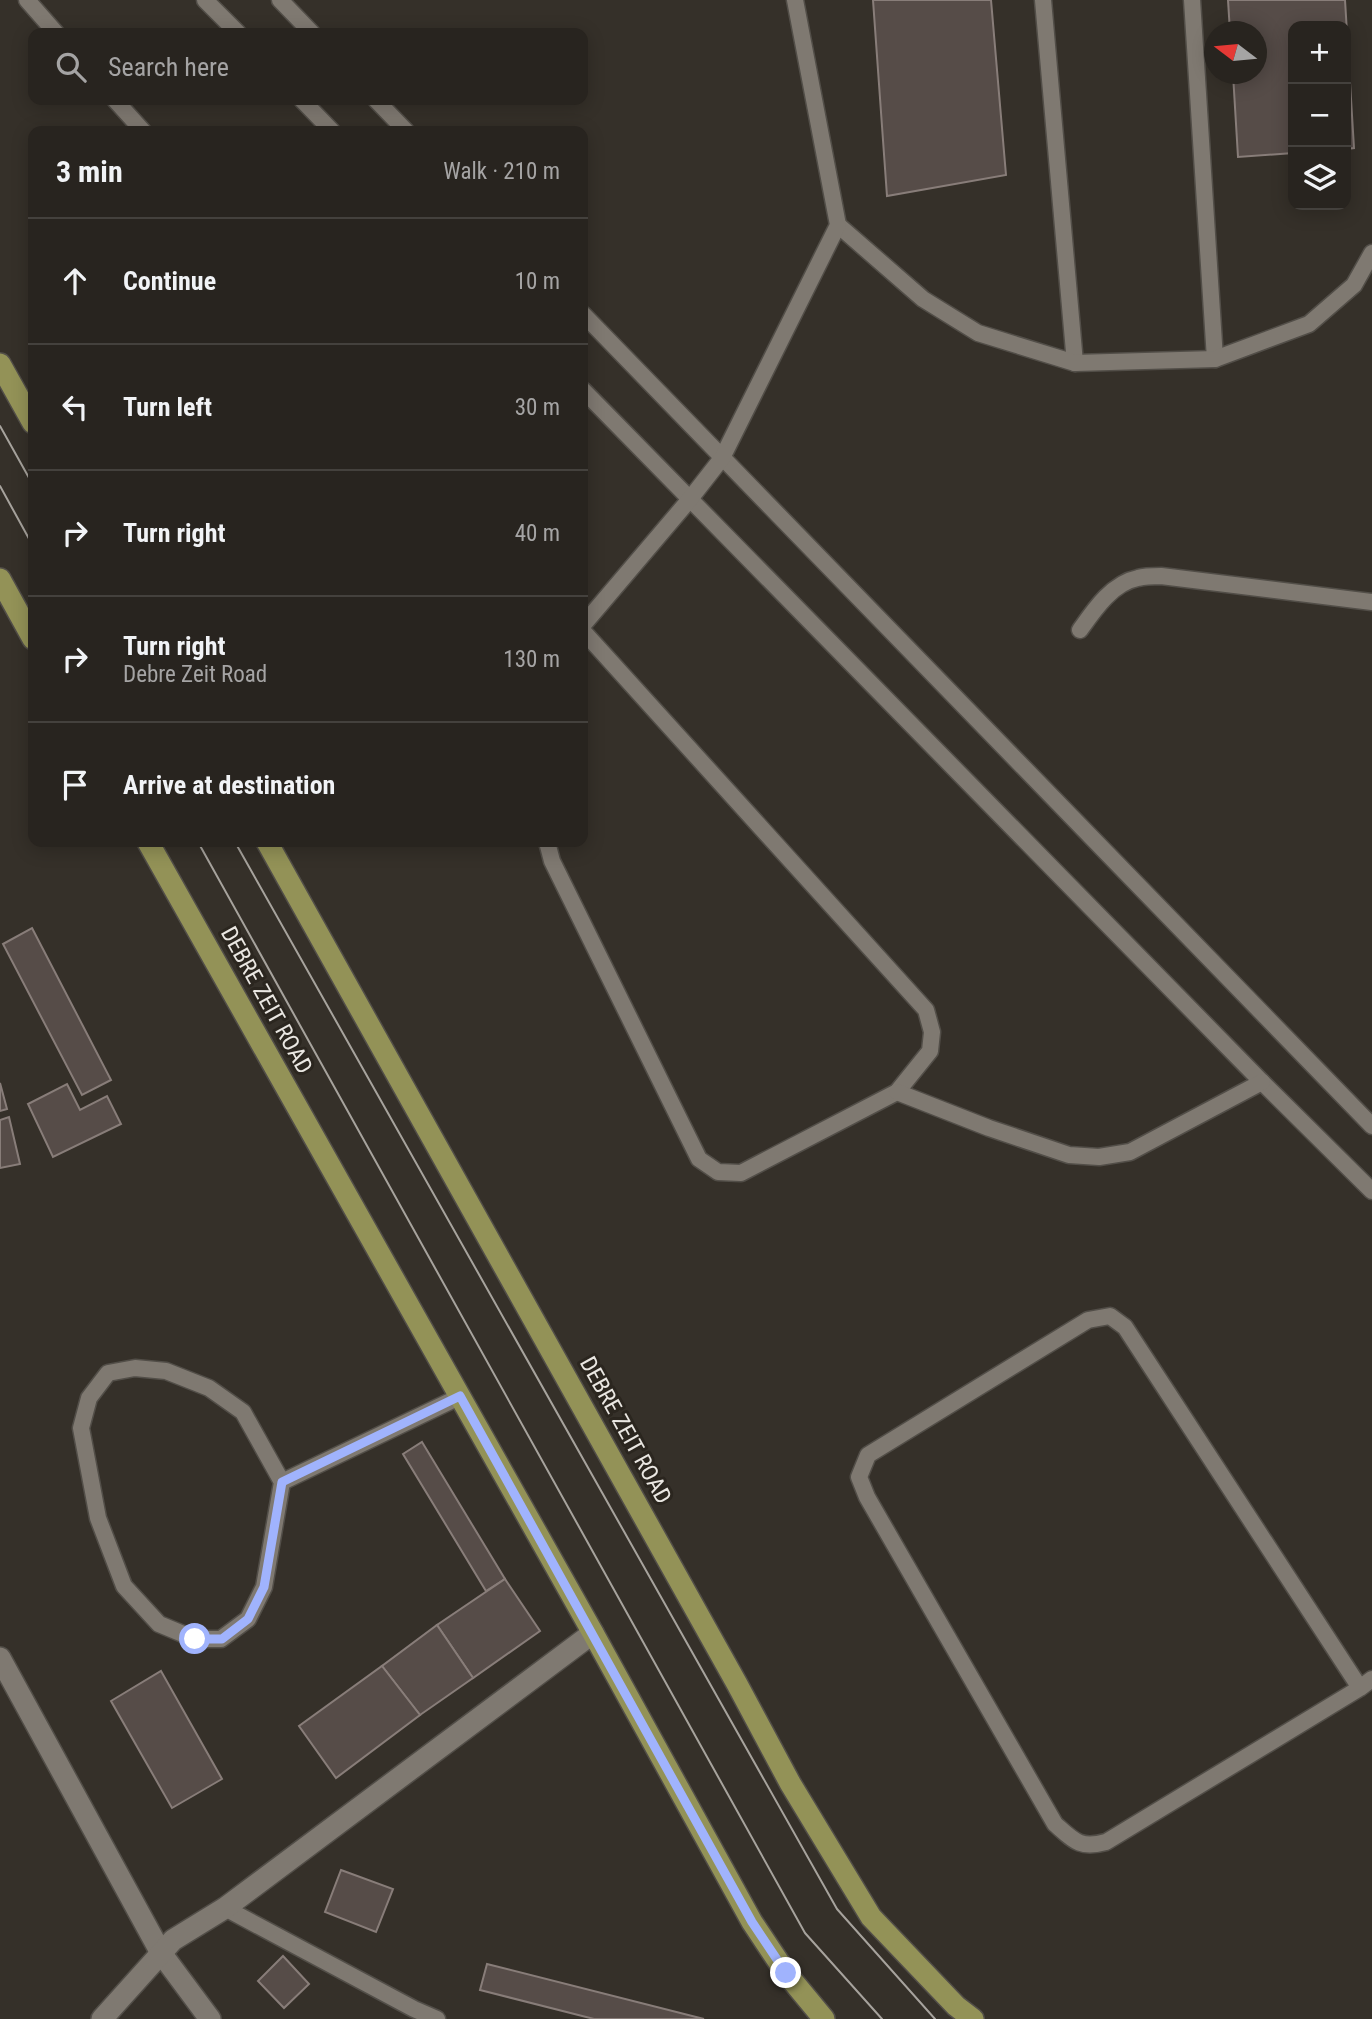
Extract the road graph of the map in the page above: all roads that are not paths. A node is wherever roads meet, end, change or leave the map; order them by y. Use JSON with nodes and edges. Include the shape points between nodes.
{"nodes":[{"id":1,"x":27,"y":0,"type":"edge"},
{"id":2,"x":205,"y":0,"type":"edge"},
{"id":3,"x":280,"y":0,"type":"edge"},
{"id":4,"x":795,"y":0,"type":"edge"},
{"id":5,"x":1043,"y":0,"type":"edge"},
{"id":6,"x":1192,"y":0,"type":"edge"},
{"id":7,"x":52,"y":28,"type":"edge"},
{"id":8,"x":232,"y":28,"type":"edge"},
{"id":9,"x":307,"y":28,"type":"edge"},
{"id":10,"x":120,"y":105,"type":"edge"},
{"id":11,"x":307,"y":105,"type":"edge"},
{"id":12,"x":381,"y":105,"type":"edge"},
{"id":13,"x":138,"y":126,"type":"edge"},
{"id":14,"x":327,"y":126,"type":"edge"},
{"id":15,"x":401,"y":126,"type":"edge"},
{"id":16,"x":838,"y":225,"type":"junction"},
{"id":17,"x":1372,"y":253,"type":"edge"},
{"id":18,"x":588,"y":319,"type":"edge"},
{"id":19,"x":1215,"y":359,"type":"junction"},
{"id":20,"x":1075,"y":363,"type":"junction"},
{"id":21,"x":0,"y":364,"type":"edge"},
{"id":22,"x":588,"y":395,"type":"edge"},
{"id":23,"x":28,"y":414,"type":"edge"},
{"id":24,"x":722,"y":458,"type":"junction"},
{"id":25,"x":690,"y":499,"type":"junction"},
{"id":26,"x":0,"y":579,"type":"edge"},
{"id":27,"x":1372,"y":602,"type":"edge"},
{"id":28,"x":588,"y":619,"type":"edge"},
{"id":29,"x":28,"y":630,"type":"edge"},
{"id":30,"x":1080,"y":630,"type":"dead end"},
{"id":31,"x":588,"y":637,"type":"edge"},
{"id":32,"x":151,"y":847,"type":"edge"},
{"id":33,"x":270,"y":847,"type":"edge"},
{"id":34,"x":548,"y":847,"type":"edge"},
{"id":35,"x":1262,"y":1082,"type":"junction"},
{"id":36,"x":897,"y":1092,"type":"junction"},
{"id":37,"x":1372,"y":1126,"type":"edge"},
{"id":38,"x":1372,"y":1191,"type":"edge"},
{"id":39,"x":460,"y":1396,"type":"junction"},
{"id":40,"x":282,"y":1482,"type":"junction"},
{"id":41,"x":593,"y":1633,"type":"junction"},
{"id":42,"x":0,"y":1658,"type":"edge"},
{"id":43,"x":1366,"y":1684,"type":"edge"},
{"id":44,"x":225,"y":1908,"type":"junction"},
{"id":45,"x":161,"y":1954,"type":"junction"},
{"id":46,"x":102,"y":2019,"type":"edge"},
{"id":47,"x":210,"y":2019,"type":"edge"},
{"id":48,"x":437,"y":2019,"type":"edge"},
{"id":49,"x":824,"y":2019,"type":"edge"},
{"id":50,"x":973,"y":2019,"type":"edge"}],
"edges":[{"from":1,"to":7,"type":"lane"},
{"from":2,"to":8,"type":"lane"},
{"from":3,"to":9,"type":"lane"},
{"from":4,"to":16,"type":"lane"},
{"from":5,"to":20,"type":"lane"},
{"from":6,"to":19,"type":"lane"},
{"from":10,"to":13,"type":"lane"},
{"from":11,"to":14,"type":"lane"},
{"from":12,"to":15,"type":"lane"},
{"from":16,"to":20,"type":"lane","via":[[923,299],[978,333]]},
{"from":16,"to":24,"type":"lane"},
{"from":17,"to":19,"type":"lane","via":[[1354,285],[1309,324]]},
{"from":18,"to":24,"type":"lane"},
{"from":19,"to":20,"type":"lane"},
{"from":21,"to":23,"type":"main road"},
{"from":22,"to":25,"type":"lane"},
{"from":24,"to":25,"type":"lane"},
{"from":24,"to":37,"type":"lane"},
{"from":25,"to":28,"type":"lane"},
{"from":25,"to":35,"type":"lane"},
{"from":26,"to":29,"type":"main road"},
{"from":27,"to":30,"type":"lane","via":[[1161,576],[1136,578],[1112,591]]},
{"from":31,"to":36,"type":"lane","via":[[926,1010],[932,1032],[930,1051]]},
{"from":32,"to":39,"type":"main road","name":"DEBRE ZEIT ROAD"},
{"from":33,"to":50,"type":"main road","name":"DEBRE ZEIT ROAD","via":[[797,1794],[871,1917]]},
{"from":34,"to":36,"type":"lane","via":[[699,1159],[718,1172],[741,1173]]},
{"from":35,"to":36,"type":"lane","via":[[1130,1153],[1099,1157],[1069,1155]]},
{"from":35,"to":38,"type":"lane"},
{"from":39,"to":40,"type":"lane"},
{"from":39,"to":41,"type":"main road","name":"DEBRE ZEIT ROAD"},
{"from":40,"to":40,"type":"lane","via":[[264,1587],[248,1619],[222,1639],[195,1639],[159,1624],[124,1586],[99,1518],[81,1428],[89,1398],[108,1373],[135,1368],[166,1371],[209,1388],[243,1412]]},
{"from":41,"to":44,"type":"street"},
{"from":41,"to":49,"type":"main road","name":"DEBRE ZEIT ROAD","via":[[752,1922]]},
{"from":42,"to":45,"type":"street"},
{"from":43,"to":43,"type":"lane","via":[[1106,1842],[1089,1846],[1071,1839],[1055,1824],[867,1497],[859,1477],[867,1455],[1088,1320],[1110,1316],[1125,1327]]},
{"from":44,"to":45,"type":"street","via":[[173,1940]]},
{"from":44,"to":48,"type":"lane"},
{"from":45,"to":46,"type":"street"},
{"from":45,"to":47,"type":"street"}]}
